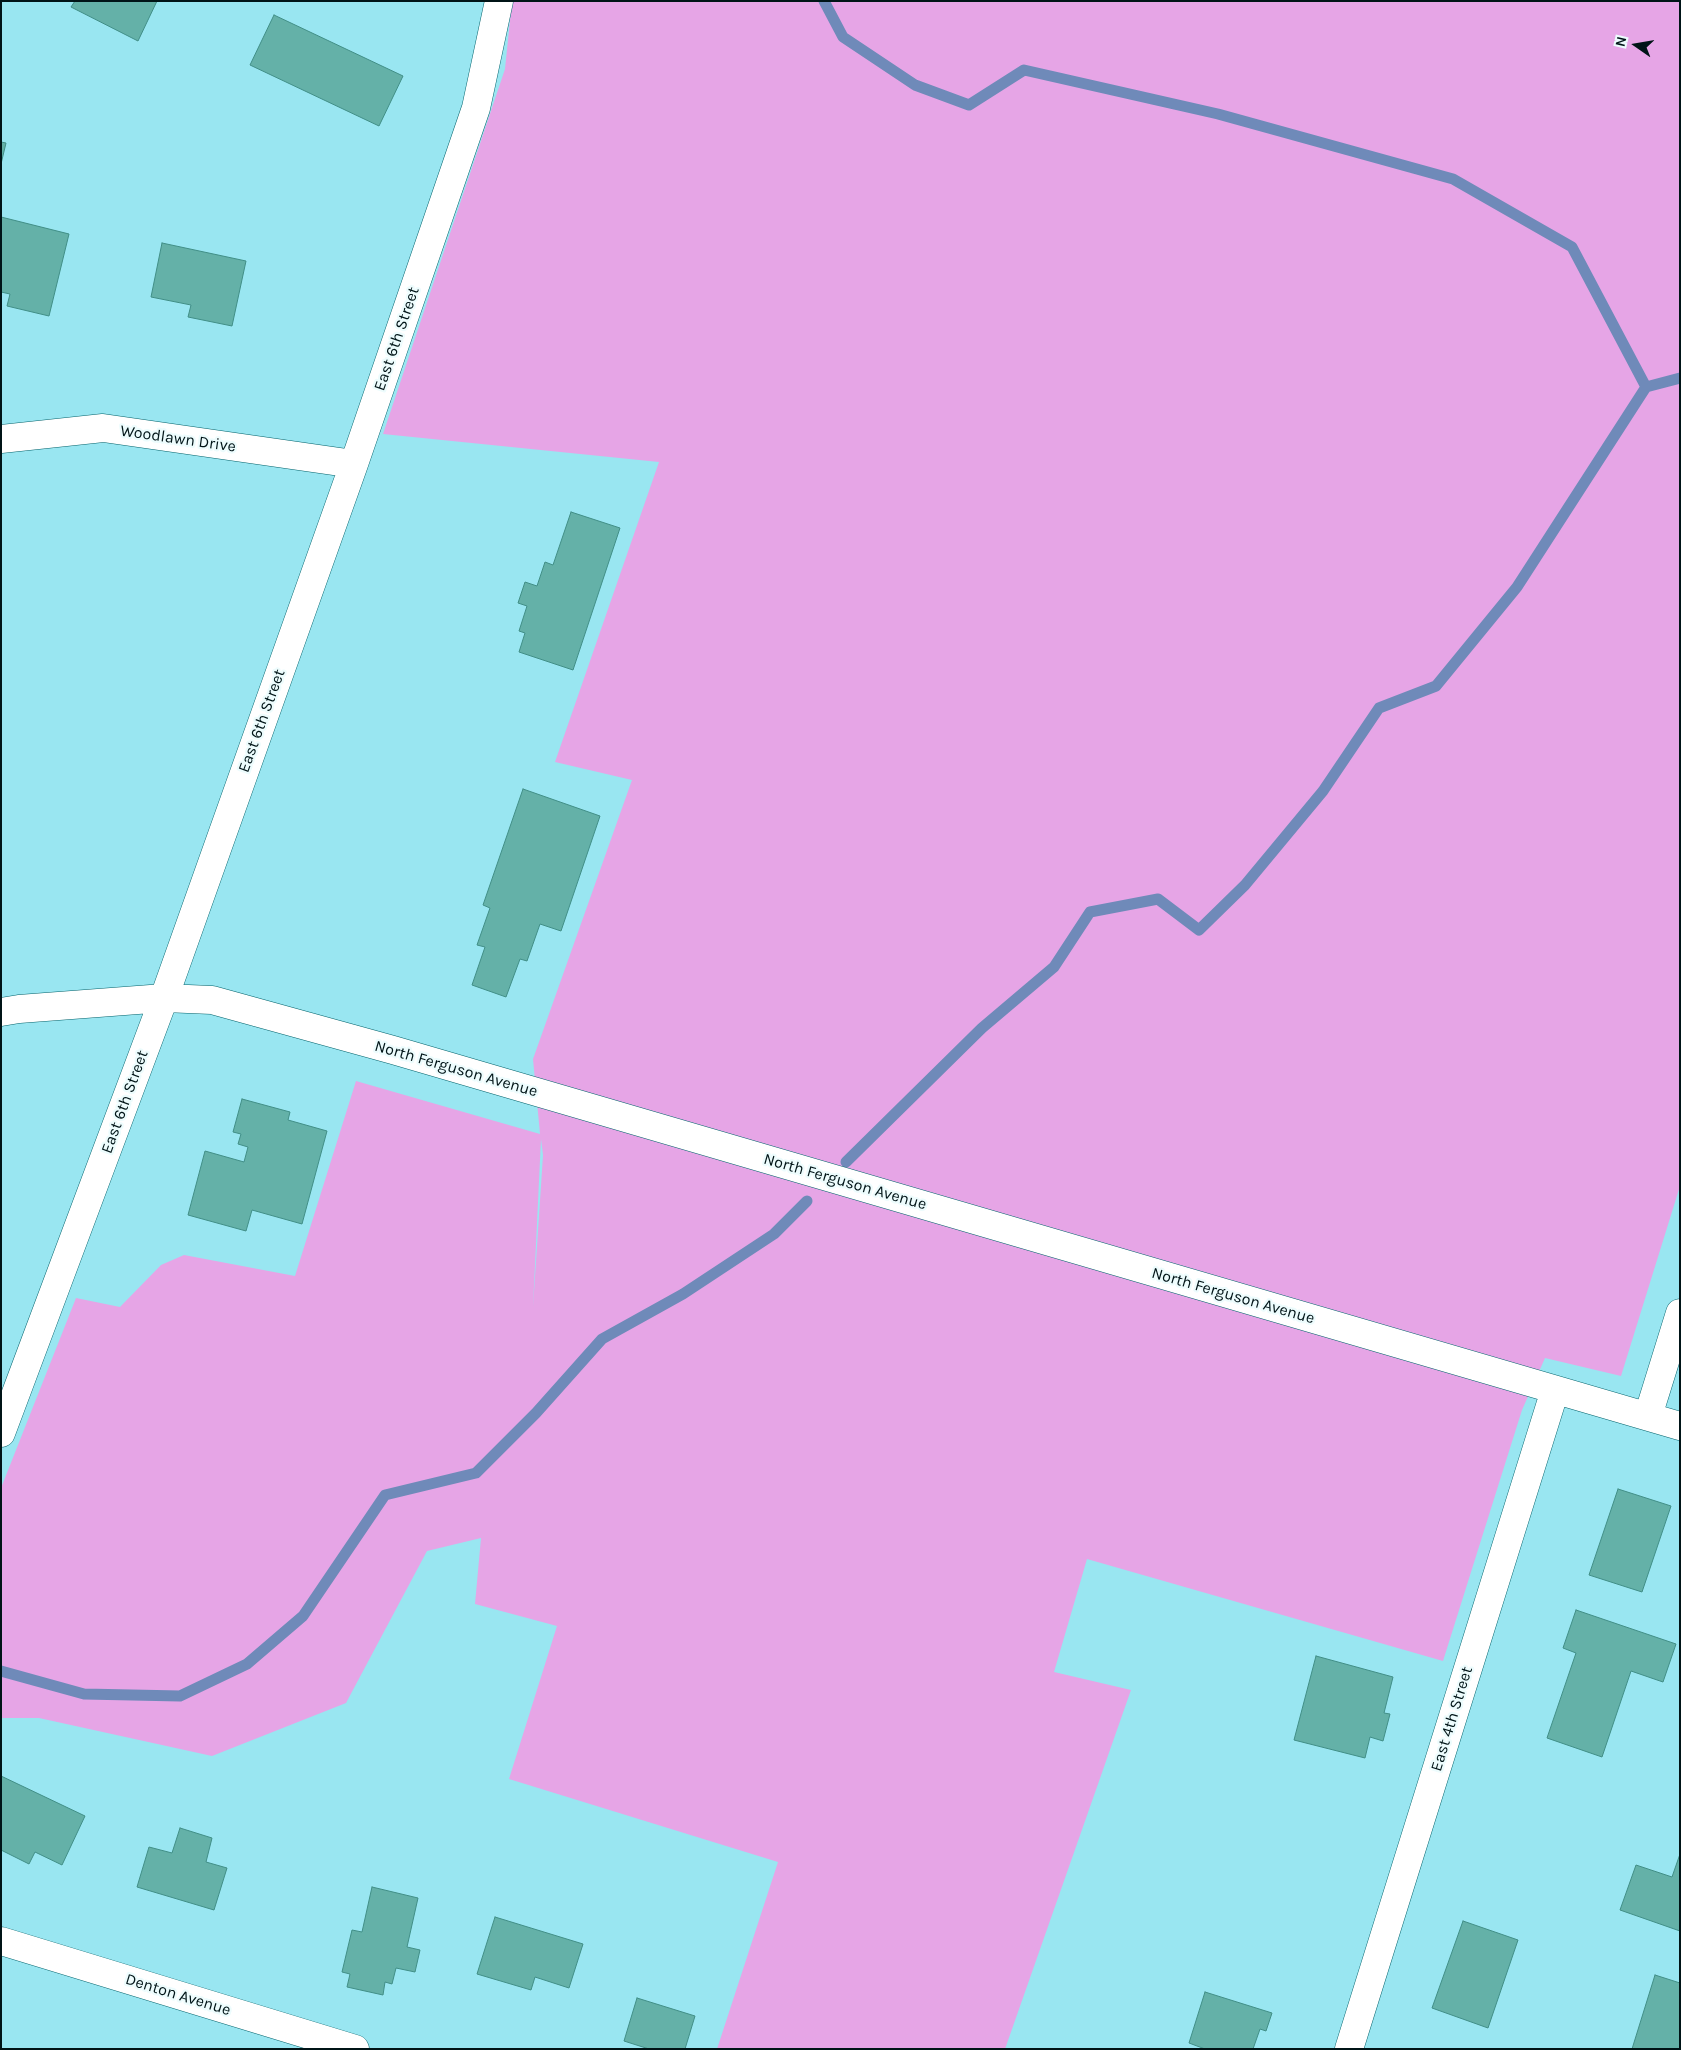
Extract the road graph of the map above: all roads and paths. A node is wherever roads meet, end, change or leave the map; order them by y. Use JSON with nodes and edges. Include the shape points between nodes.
{"nodes":[{"id":1,"x":499,"y":1,"type":"edge"},
{"id":2,"x":1,"y":439,"type":"edge"},
{"id":3,"x":354,"y":464,"type":"junction"},
{"id":4,"x":164,"y":998,"type":"junction"},
{"id":5,"x":1,"y":1012,"type":"edge"},
{"id":6,"x":1680,"y":1313,"type":"edge"},
{"id":7,"x":1555,"y":1390,"type":"junction"},
{"id":8,"x":1648,"y":1416,"type":"junction"},
{"id":9,"x":1680,"y":1426,"type":"edge"},
{"id":10,"x":1,"y":1433,"type":"edge"},
{"id":11,"x":1,"y":1941,"type":"edge"},
{"id":12,"x":355,"y":2049,"type":"edge"},
{"id":13,"x":1349,"y":2049,"type":"edge"}],
"edges":[{"from":1,"to":3,"type":"street","name":"East 6th Street","via":[[476,108]]},
{"from":2,"to":3,"type":"street","name":"Woodlawn Drive","via":[[103,428]]},
{"from":3,"to":4,"type":"street","name":"East 6th Street"},
{"from":4,"to":5,"type":"street","name":"North Ferguson Avenue"},
{"from":4,"to":7,"type":"street","name":"North Ferguson Avenue","via":[[212,1000],[374,1045]]},
{"from":4,"to":10,"type":"street","name":"East 6th Street"},
{"from":6,"to":8,"type":"street"},
{"from":7,"to":8,"type":"street","name":"North Ferguson Avenue"},
{"from":7,"to":13,"type":"street","name":"East 4th Street"},
{"from":8,"to":9,"type":"street","name":"North Ferguson Avenue"},
{"from":11,"to":12,"type":"street","name":"Denton Avenue"}]}
